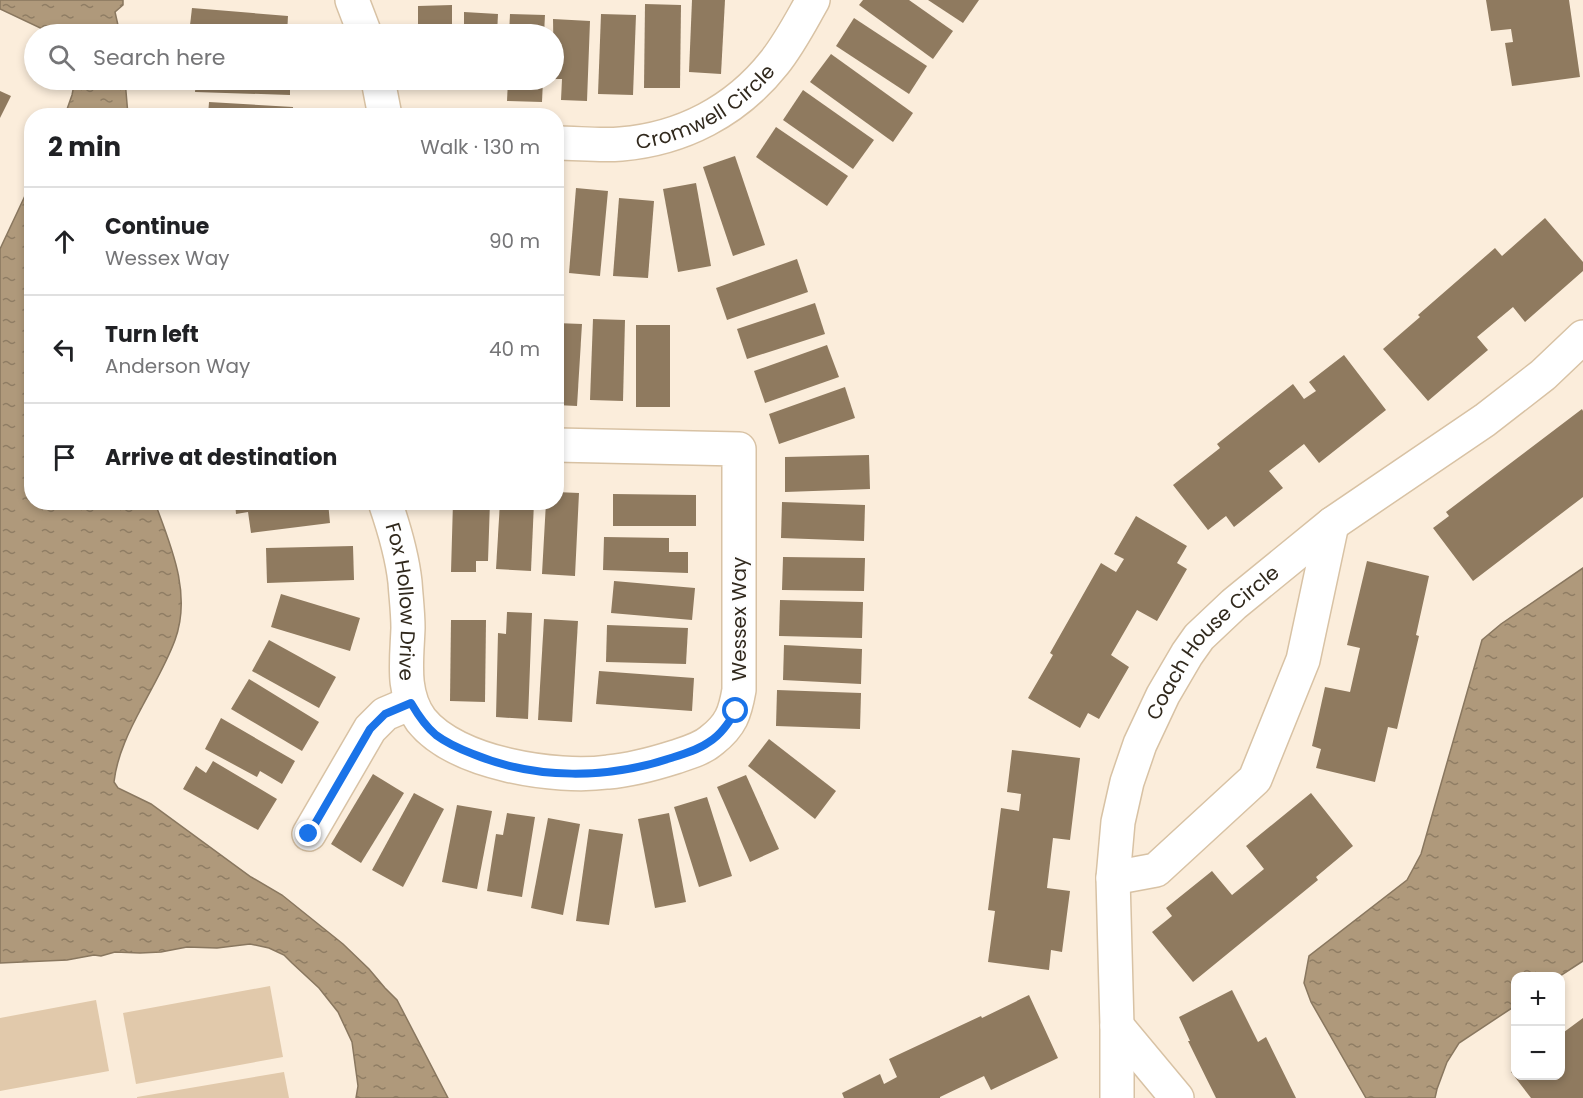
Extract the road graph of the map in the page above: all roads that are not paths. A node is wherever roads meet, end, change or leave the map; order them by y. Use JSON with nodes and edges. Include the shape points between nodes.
{"nodes":[{"id":1,"x":352,"y":0,"type":"edge"},
{"id":2,"x":813,"y":0,"type":"edge"},
{"id":3,"x":361,"y":24,"type":"edge"},
{"id":4,"x":380,"y":90,"type":"edge"},
{"id":5,"x":383,"y":108,"type":"edge"},
{"id":6,"x":564,"y":143,"type":"edge"},
{"id":7,"x":1583,"y":337,"type":"edge"},
{"id":8,"x":564,"y":445,"type":"edge"},
{"id":9,"x":388,"y":510,"type":"edge"},
{"id":10,"x":1332,"y":524,"type":"junction"},
{"id":11,"x":411,"y":703,"type":"junction"},
{"id":12,"x":309,"y":834,"type":"dead end"},
{"id":13,"x":1113,"y":878,"type":"junction"},
{"id":14,"x":1117,"y":1026,"type":"junction"},
{"id":15,"x":1117,"y":1098,"type":"edge"},
{"id":16,"x":1177,"y":1098,"type":"edge"}],
"edges":[{"from":1,"to":3,"type":"street"},
{"from":2,"to":6,"type":"street","name":"Cromwell Circle","via":[[789,42],[761,79],[745,95],[707,120],[647,140]]},
{"from":4,"to":5,"type":"street"},
{"from":7,"to":10,"type":"street","name":"Coach House Circle","via":[[1543,375],[1485,420]]},
{"from":8,"to":11,"type":"street","name":"Wessex Way","via":[[739,448],[736,711],[711,742],[691,751],[651,765],[587,774],[543,772],[501,764],[451,745],[435,734]]},
{"from":9,"to":11,"type":"street","name":"Fox Hollow Drive","via":[[404,579],[408,627],[405,671]]},
{"from":10,"to":13,"type":"street","name":"Coach House Circle","via":[[1234,604],[1187,654],[1162,695],[1127,782],[1118,822]]},
{"from":10,"to":13,"type":"street","via":[[1303,660],[1255,779],[1156,870]]},
{"from":11,"to":12,"type":"street","via":[[385,714],[370,729]]},
{"from":13,"to":14,"type":"street","name":"Coach House Circle"},
{"from":14,"to":15,"type":"street","name":"Coach House Circle"},
{"from":14,"to":16,"type":"street"}]}
